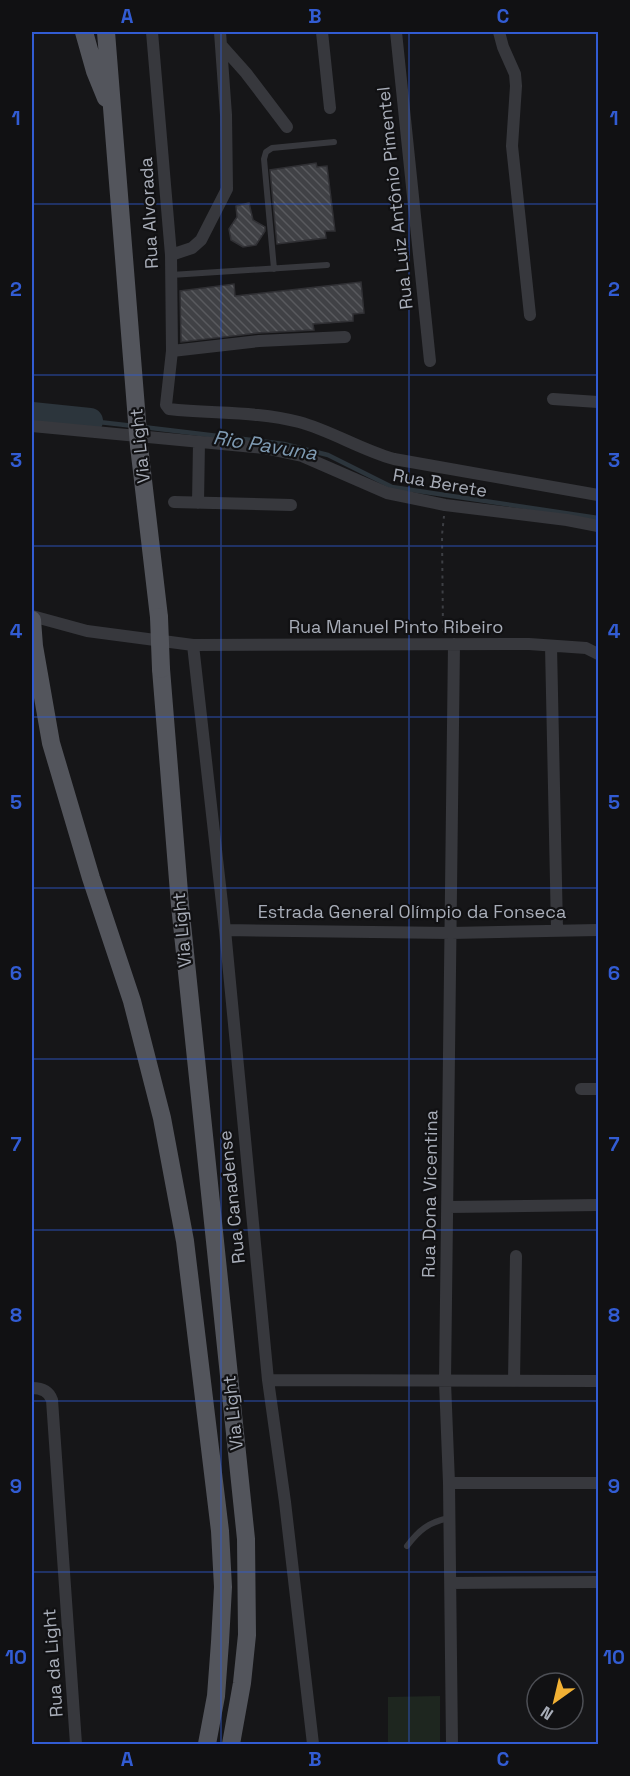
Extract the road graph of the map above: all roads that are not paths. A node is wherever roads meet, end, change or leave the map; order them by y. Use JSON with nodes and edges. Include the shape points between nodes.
{"nodes":[{"id":1,"x":84,"y":32,"type":"edge"},
{"id":2,"x":106,"y":32,"type":"edge"},
{"id":3,"x":152,"y":32,"type":"edge"},
{"id":4,"x":220,"y":32,"type":"edge"},
{"id":5,"x":322,"y":32,"type":"edge"},
{"id":6,"x":396,"y":32,"type":"edge"},
{"id":7,"x":500,"y":32,"type":"edge"},
{"id":8,"x":221,"y":45,"type":"junction"},
{"id":9,"x":330,"y":108,"type":"dead end"},
{"id":10,"x":112,"y":114,"type":"junction"},
{"id":11,"x":287,"y":128,"type":"dead end"},
{"id":12,"x":334,"y":142,"type":"dead end"},
{"id":13,"x":171,"y":255,"type":"junction"},
{"id":14,"x":327,"y":266,"type":"dead end"},
{"id":15,"x":274,"y":269,"type":"junction"},
{"id":16,"x":170,"y":275,"type":"junction"},
{"id":17,"x":530,"y":315,"type":"dead end"},
{"id":18,"x":345,"y":337,"type":"dead end"},
{"id":19,"x":172,"y":351,"type":"junction"},
{"id":20,"x":430,"y":361,"type":"dead end"},
{"id":21,"x":166,"y":393,"type":"joint"},
{"id":22,"x":553,"y":399,"type":"dead end"},
{"id":23,"x":598,"y":402,"type":"edge"},
{"id":24,"x":32,"y":426,"type":"edge"},
{"id":25,"x":199,"y":442,"type":"junction"},
{"id":26,"x":598,"y":495,"type":"edge"},
{"id":27,"x":174,"y":502,"type":"dead end"},
{"id":28,"x":198,"y":503,"type":"junction"},
{"id":29,"x":291,"y":505,"type":"dead end"},
{"id":30,"x":598,"y":526,"type":"edge"},
{"id":31,"x":32,"y":618,"type":"edge"},
{"id":32,"x":449,"y":644,"type":"junction"},
{"id":33,"x":193,"y":645,"type":"junction"},
{"id":34,"x":551,"y":646,"type":"junction"},
{"id":35,"x":598,"y":654,"type":"edge"},
{"id":36,"x":557,"y":929,"type":"junction"},
{"id":37,"x":225,"y":930,"type":"junction"},
{"id":38,"x":598,"y":930,"type":"edge"},
{"id":39,"x":451,"y":933,"type":"junction"},
{"id":40,"x":581,"y":1089,"type":"dead end"},
{"id":41,"x":598,"y":1089,"type":"edge"},
{"id":42,"x":598,"y":1205,"type":"edge"},
{"id":43,"x":448,"y":1207,"type":"junction"},
{"id":44,"x":516,"y":1256,"type":"dead end"},
{"id":45,"x":268,"y":1380,"type":"junction"},
{"id":46,"x":598,"y":1381,"type":"edge"},
{"id":47,"x":445,"y":1382,"type":"junction"},
{"id":48,"x":514,"y":1382,"type":"junction"},
{"id":49,"x":32,"y":1388,"type":"edge"},
{"id":50,"x":598,"y":1483,"type":"edge"},
{"id":51,"x":449,"y":1484,"type":"junction"},
{"id":52,"x":450,"y":1518,"type":"junction"},
{"id":53,"x":407,"y":1546,"type":"dead end"},
{"id":54,"x":598,"y":1582,"type":"edge"},
{"id":55,"x":451,"y":1583,"type":"junction"},
{"id":56,"x":76,"y":1744,"type":"edge"},
{"id":57,"x":207,"y":1744,"type":"edge"},
{"id":58,"x":231,"y":1744,"type":"edge"},
{"id":59,"x":313,"y":1744,"type":"edge"},
{"id":60,"x":452,"y":1744,"type":"edge"}],
"edges":[{"from":1,"to":10,"type":"main road"},
{"from":2,"to":10,"type":"main road","name":"Via Light"},
{"from":3,"to":13,"type":"street","name":"Rua Alvorada"},
{"from":4,"to":8,"type":"street"},
{"from":5,"to":9,"type":"street"},
{"from":6,"to":20,"type":"street","name":"Rua Luiz Antônio Pimentel"},
{"from":7,"to":17,"type":"street","via":[[516,80],[512,146]]},
{"from":8,"to":11,"type":"street"},
{"from":8,"to":13,"type":"street","via":[[227,189],[201,240],[192,248]]},
{"from":10,"to":58,"type":"main road","name":"Via Light","bridge":true,"via":[[139,446],[159,616],[180,905],[246,1539],[246,1635]]},
{"from":12,"to":15,"type":"lane","via":[[272,148],[266,152]]},
{"from":13,"to":16,"type":"street","name":"Rua Alvorada"},
{"from":14,"to":15,"type":"lane"},
{"from":15,"to":16,"type":"lane"},
{"from":16,"to":19,"type":"street","name":"Rua Alvorada"},
{"from":18,"to":19,"type":"street"},
{"from":19,"to":21,"type":"street","name":"Rua Alvorada"},
{"from":21,"to":26,"type":"street","name":"Rua Berete","via":[[169,409],[268,415],[318,429],[394,459]]},
{"from":22,"to":23,"type":"street"},
{"from":24,"to":25,"type":"street","name":"Rua Berete"},
{"from":25,"to":28,"type":"street"},
{"from":25,"to":30,"type":"street","name":"Rua Berete","via":[[302,456],[387,493]]},
{"from":27,"to":28,"type":"street"},
{"from":28,"to":29,"type":"street"},
{"from":31,"to":33,"type":"street","name":"Rua Manuel Pinto Ribeiro","via":[[87,631]]},
{"from":31,"to":57,"type":"main road","name":"Via Light","via":[[51,743],[132,1001],[162,1118],[185,1241],[220,1531],[220,1642]]},
{"from":32,"to":33,"type":"street","name":"Rua Manuel Pinto Ribeiro"},
{"from":32,"to":34,"type":"street","name":"Rua Manuel Pinto Ribeiro"},
{"from":32,"to":39,"type":"street","name":"Rua Dona Vicentina"},
{"from":33,"to":37,"type":"street","name":"Rua Canadense"},
{"from":34,"to":35,"type":"street","name":"Rua Manuel Pinto Ribeiro","via":[[586,648]]},
{"from":34,"to":36,"type":"street"},
{"from":36,"to":38,"type":"street","name":"Estrada General Olímpio da Fonseca"},
{"from":36,"to":39,"type":"street","name":"Estrada General Olímpio da Fonseca"},
{"from":37,"to":39,"type":"street","name":"Estrada General Olímpio da Fonseca"},
{"from":37,"to":45,"type":"street","name":"Rua Canadense"},
{"from":39,"to":43,"type":"street","name":"Rua Dona Vicentina"},
{"from":40,"to":41,"type":"street"},
{"from":42,"to":43,"type":"street"},
{"from":43,"to":47,"type":"street","name":"Rua Dona Vicentina"},
{"from":44,"to":48,"type":"street"},
{"from":45,"to":47,"type":"street"},
{"from":45,"to":59,"type":"street","name":"Rua Canadense"},
{"from":46,"to":48,"type":"street"},
{"from":47,"to":48,"type":"street"},
{"from":47,"to":51,"type":"street","name":"Rua Dona Vicentina"},
{"from":49,"to":56,"type":"street","name":"Rua da Light","via":[[42,1389],[52,1400]]},
{"from":50,"to":51,"type":"street"},
{"from":51,"to":52,"type":"street","name":"Rua Dona Vicentina"},
{"from":52,"to":53,"type":"lane","via":[[425,1526]]},
{"from":52,"to":55,"type":"street","name":"Rua Dona Vicentina"},
{"from":54,"to":55,"type":"street"},
{"from":55,"to":60,"type":"street","name":"Rua Dona Vicentina"}]}
